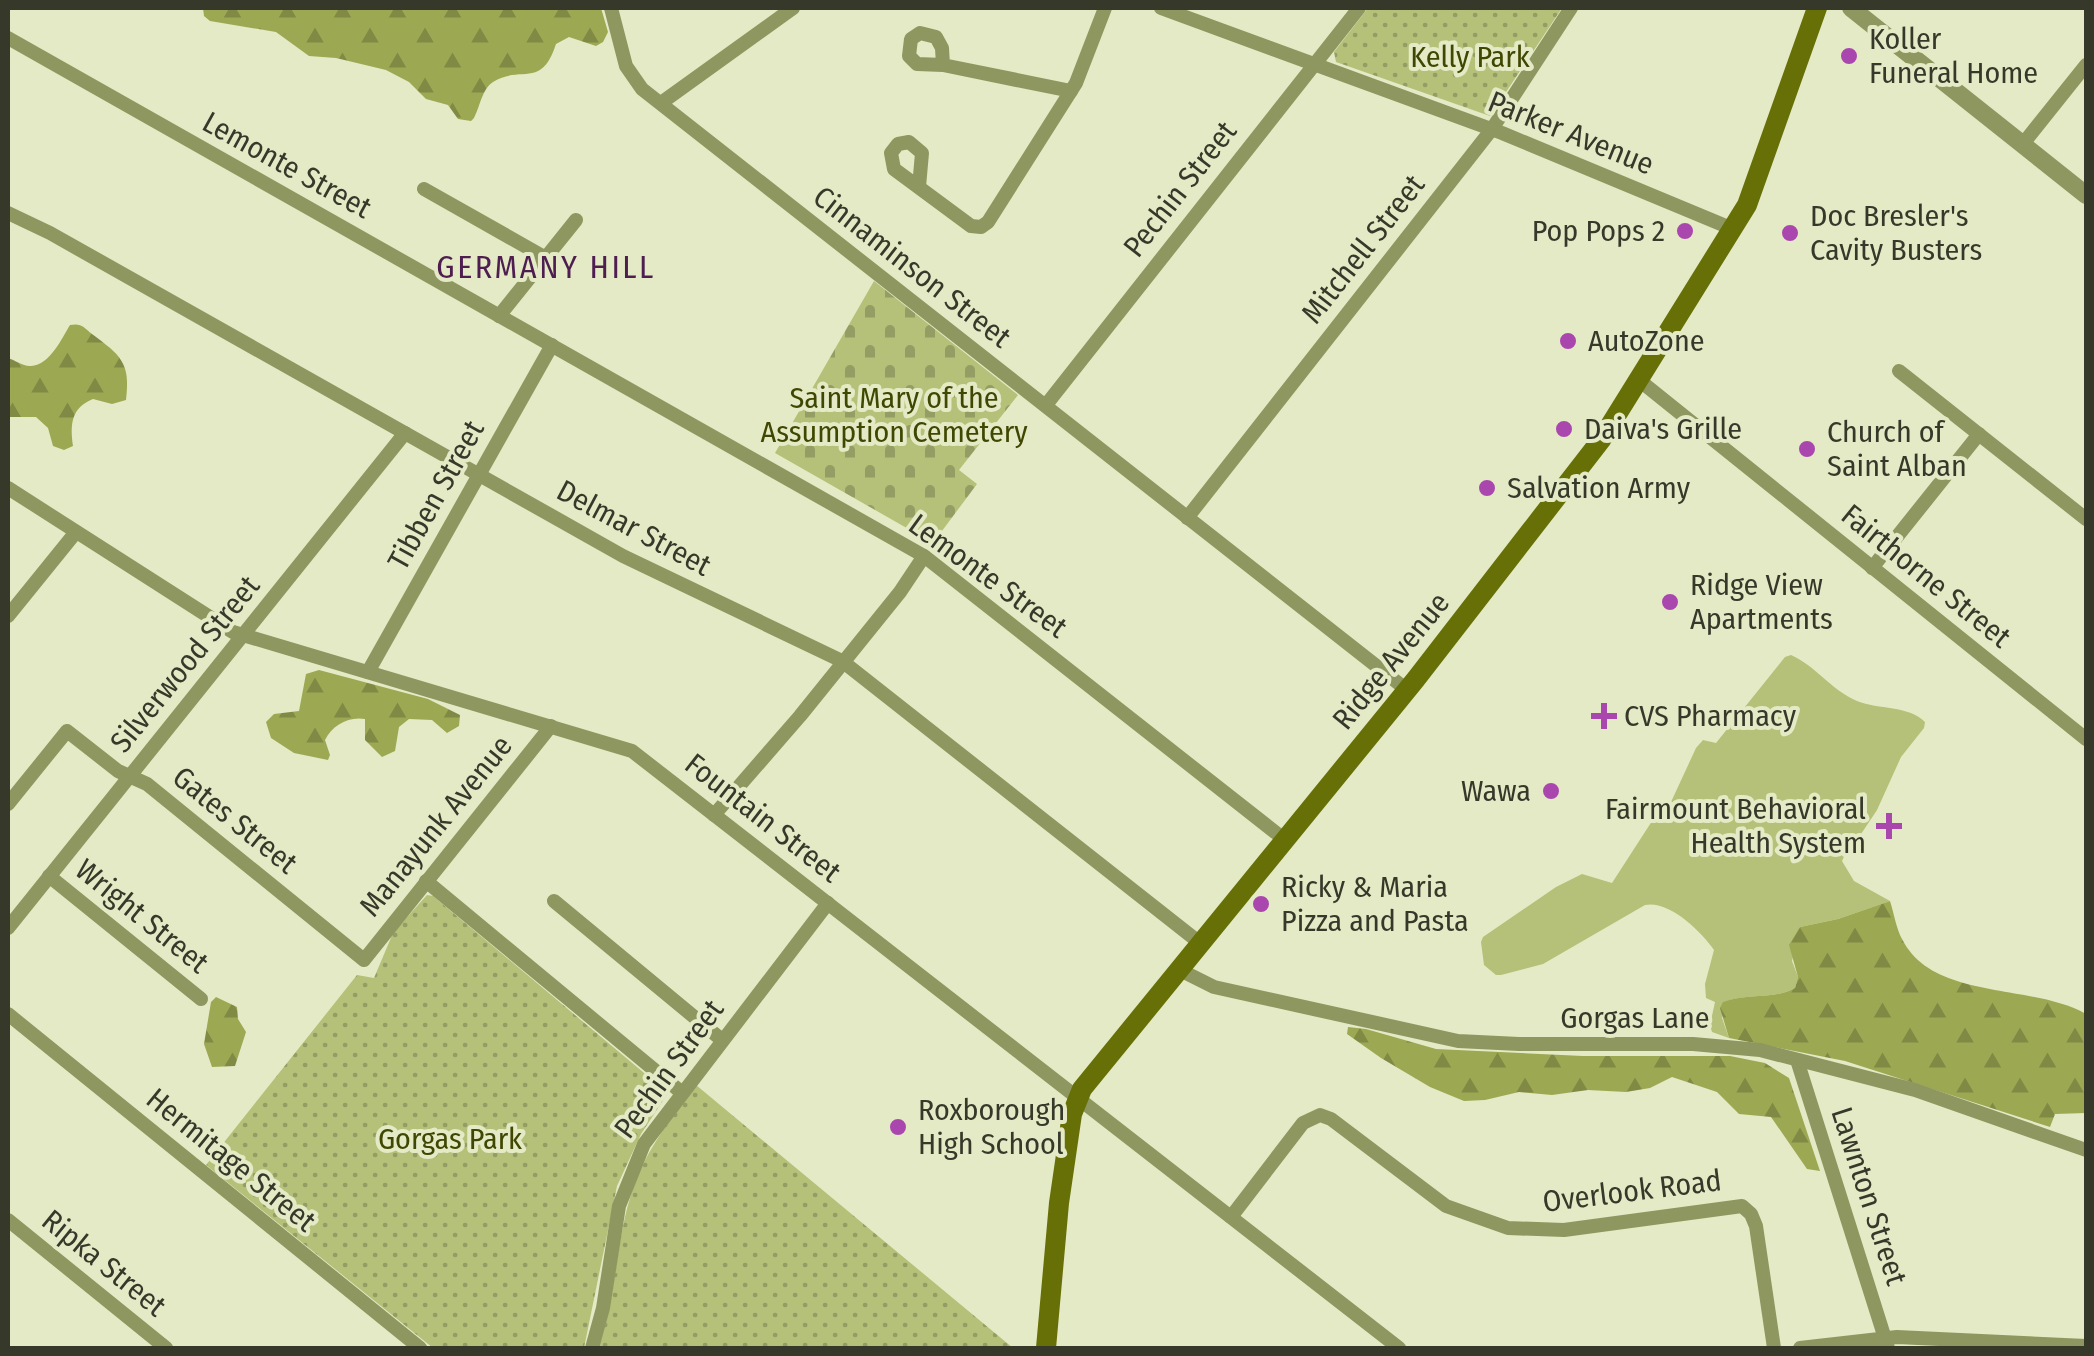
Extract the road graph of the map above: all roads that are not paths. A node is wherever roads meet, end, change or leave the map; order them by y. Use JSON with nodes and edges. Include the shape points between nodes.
{"nodes":[{"id":1,"x":612,"y":8,"type":"edge"},
{"id":2,"x":793,"y":8,"type":"edge"},
{"id":3,"x":1105,"y":8,"type":"edge"},
{"id":4,"x":1161,"y":8,"type":"edge"},
{"id":5,"x":1358,"y":8,"type":"edge"},
{"id":6,"x":1571,"y":8,"type":"edge"},
{"id":7,"x":1817,"y":8,"type":"edge"},
{"id":8,"x":1851,"y":8,"type":"edge"},
{"id":9,"x":8,"y":38,"type":"edge"},
{"id":10,"x":1314,"y":64,"type":"junction"},
{"id":11,"x":943,"y":65,"type":"dead end"},
{"id":12,"x":2086,"y":65,"type":"edge"},
{"id":13,"x":1072,"y":91,"type":"junction"},
{"id":14,"x":660,"y":103,"type":"junction"},
{"id":15,"x":1492,"y":130,"type":"junction"},
{"id":16,"x":2022,"y":144,"type":"junction"},
{"id":17,"x":919,"y":186,"type":"dead end"},
{"id":18,"x":424,"y":189,"type":"dead end"},
{"id":19,"x":2086,"y":195,"type":"edge"},
{"id":20,"x":8,"y":212,"type":"edge"},
{"id":21,"x":576,"y":220,"type":"dead end"},
{"id":22,"x":1734,"y":229,"type":"junction"},
{"id":23,"x":546,"y":258,"type":"junction"},
{"id":24,"x":499,"y":316,"type":"junction"},
{"id":25,"x":552,"y":346,"type":"junction"},
{"id":26,"x":1899,"y":371,"type":"dead end"},
{"id":27,"x":1638,"y":380,"type":"junction"},
{"id":28,"x":1046,"y":405,"type":"junction"},
{"id":29,"x":405,"y":433,"type":"junction"},
{"id":30,"x":1979,"y":434,"type":"junction"},
{"id":31,"x":479,"y":475,"type":"junction"},
{"id":32,"x":8,"y":488,"type":"edge"},
{"id":33,"x":1187,"y":518,"type":"junction"},
{"id":34,"x":2086,"y":519,"type":"edge"},
{"id":35,"x":76,"y":532,"type":"junction"},
{"id":36,"x":924,"y":556,"type":"junction"},
{"id":37,"x":1872,"y":568,"type":"junction"},
{"id":38,"x":8,"y":616,"type":"edge"},
{"id":39,"x":243,"y":636,"type":"junction"},
{"id":40,"x":842,"y":661,"type":"junction"},
{"id":41,"x":368,"y":672,"type":"junction"},
{"id":42,"x":1408,"y":690,"type":"junction"},
{"id":43,"x":551,"y":726,"type":"junction"},
{"id":44,"x":2086,"y":739,"type":"edge"},
{"id":45,"x":130,"y":776,"type":"junction"},
{"id":46,"x":8,"y":804,"type":"edge"},
{"id":47,"x":714,"y":815,"type":"junction"},
{"id":48,"x":1285,"y":840,"type":"junction"},
{"id":49,"x":49,"y":876,"type":"junction"},
{"id":50,"x":426,"y":880,"type":"junction"},
{"id":51,"x":554,"y":901,"type":"dead end"},
{"id":52,"x":828,"y":903,"type":"junction"},
{"id":53,"x":8,"y":928,"type":"edge"},
{"id":54,"x":1200,"y":942,"type":"junction"},
{"id":55,"x":364,"y":960,"type":"joint"},
{"id":56,"x":1178,"y":969,"type":"junction"},
{"id":57,"x":201,"y":999,"type":"dead end"},
{"id":58,"x":8,"y":1014,"type":"edge"},
{"id":59,"x":722,"y":1040,"type":"junction"},
{"id":60,"x":1797,"y":1060,"type":"junction"},
{"id":61,"x":681,"y":1092,"type":"junction"},
{"id":62,"x":1078,"y":1098,"type":"junction"},
{"id":63,"x":2086,"y":1150,"type":"edge"},
{"id":64,"x":1231,"y":1217,"type":"junction"},
{"id":65,"x":8,"y":1220,"type":"edge"},
{"id":66,"x":1887,"y":1343,"type":"edge"},
{"id":67,"x":1390,"y":1346,"type":"edge"},
{"id":68,"x":2086,"y":1346,"type":"edge"},
{"id":69,"x":166,"y":1348,"type":"edge"},
{"id":70,"x":420,"y":1348,"type":"edge"},
{"id":71,"x":592,"y":1348,"type":"edge"},
{"id":72,"x":1046,"y":1348,"type":"edge"},
{"id":73,"x":1774,"y":1348,"type":"edge"},
{"id":74,"x":1800,"y":1348,"type":"edge"}],
"edges":[{"from":1,"to":14,"type":"street","name":"Cinnaminson Street","via":[[630,75]]},
{"from":2,"to":14,"type":"street","via":[[775,28]]},
{"from":3,"to":13,"type":"street"},
{"from":4,"to":10,"type":"street","name":"Parker Avenue"},
{"from":5,"to":10,"type":"street","name":"Pechin Street"},
{"from":6,"to":15,"type":"street","name":"Mitchell Street"},
{"from":7,"to":22,"type":"main road","name":"Ridge Avenue"},
{"from":8,"to":16,"type":"street"},
{"from":9,"to":24,"type":"street","name":"Lemonte Street"},
{"from":10,"to":15,"type":"street","name":"Parker Avenue"},
{"from":10,"to":28,"type":"street","name":"Pechin Street"},
{"from":11,"to":13,"type":"street"},
{"from":12,"to":16,"type":"street"},
{"from":13,"to":17,"type":"street","via":[[985,225],[971,226]]},
{"from":14,"to":28,"type":"street","name":"Cinnaminson Street"},
{"from":15,"to":22,"type":"street","name":"Parker Avenue"},
{"from":15,"to":33,"type":"street","name":"Mitchell Street"},
{"from":16,"to":19,"type":"street"},
{"from":18,"to":23,"type":"street"},
{"from":20,"to":29,"type":"street","name":"Delmar Street"},
{"from":21,"to":23,"type":"street"},
{"from":22,"to":27,"type":"main road","name":"Ridge Avenue"},
{"from":23,"to":24,"type":"street"},
{"from":24,"to":25,"type":"street","name":"Lemonte Street"},
{"from":25,"to":31,"type":"street","name":"Tibben Street"},
{"from":25,"to":36,"type":"street","name":"Lemonte Street"},
{"from":26,"to":30,"type":"street"},
{"from":27,"to":37,"type":"street","name":"Fairthorne Street"},
{"from":27,"to":42,"type":"main road","name":"Ridge Avenue","via":[[1573,479]]},
{"from":28,"to":33,"type":"street","name":"Cinnaminson Street"},
{"from":29,"to":31,"type":"street","name":"Delmar Street"},
{"from":29,"to":39,"type":"street","name":"Silverwood Street"},
{"from":30,"to":34,"type":"street"},
{"from":30,"to":37,"type":"street"},
{"from":31,"to":40,"type":"street","name":"Delmar Street","via":[[634,562]]},
{"from":31,"to":41,"type":"street","name":"Tibben Street"},
{"from":32,"to":35,"type":"street","name":"Fountain Street"},
{"from":33,"to":42,"type":"street","name":"Cinnaminson Street"},
{"from":35,"to":38,"type":"street"},
{"from":35,"to":39,"type":"street","name":"Fountain Street"},
{"from":36,"to":40,"type":"street"},
{"from":36,"to":48,"type":"street","name":"Lemonte Street"},
{"from":37,"to":44,"type":"street","name":"Fairthorne Street"},
{"from":39,"to":41,"type":"street","name":"Fountain Street"},
{"from":39,"to":45,"type":"street","name":"Silverwood Street"},
{"from":40,"to":47,"type":"street"},
{"from":40,"to":54,"type":"street","name":"Delmar Street"},
{"from":41,"to":43,"type":"street","name":"Fountain Street"},
{"from":42,"to":48,"type":"main road","name":"Ridge Avenue"},
{"from":43,"to":47,"type":"street","name":"Fountain Street","via":[[632,751]]},
{"from":43,"to":50,"type":"street","name":"Manayunk Avenue"},
{"from":45,"to":46,"type":"street","name":"Gates Street","via":[[67,731]]},
{"from":45,"to":49,"type":"street","name":"Silverwood Street"},
{"from":45,"to":55,"type":"street","name":"Gates Street"},
{"from":47,"to":52,"type":"street","name":"Fountain Street"},
{"from":48,"to":54,"type":"main road","name":"Ridge Avenue"},
{"from":49,"to":53,"type":"street","name":"Silverwood Street"},
{"from":49,"to":57,"type":"street","name":"Wright Street"},
{"from":50,"to":55,"type":"street","name":"Manayunk Avenue"},
{"from":50,"to":61,"type":"street"},
{"from":51,"to":59,"type":"street"},
{"from":52,"to":59,"type":"street","name":"Pechin Street"},
{"from":52,"to":62,"type":"street","name":"Fountain Street"},
{"from":54,"to":56,"type":"main road","name":"Ridge Avenue"},
{"from":56,"to":60,"type":"street","name":"Gorgas Lane","via":[[1214,986],[1458,1041],[1721,1045]]},
{"from":56,"to":62,"type":"main road","name":"Ridge Avenue"},
{"from":58,"to":70,"type":"street","name":"Hermitage Street"},
{"from":59,"to":61,"type":"street","name":"Pechin Street"},
{"from":60,"to":63,"type":"street","name":"Gorgas Lane","via":[[1914,1090]]},
{"from":60,"to":66,"type":"street","name":"Lawnton Street"},
{"from":61,"to":71,"type":"street","name":"Pechin Street","via":[[644,1144],[624,1191]]},
{"from":62,"to":64,"type":"street","name":"Fountain Street"},
{"from":62,"to":72,"type":"main road","name":"Ridge Avenue","via":[[1053,1250]]},
{"from":64,"to":67,"type":"street","name":"Fountain Street"},
{"from":64,"to":73,"type":"street","name":"Overlook Road","via":[[1316,1115],[1446,1206],[1508,1228],[1553,1231],[1731,1206],[1747,1210],[1756,1226]]},
{"from":65,"to":69,"type":"street","name":"Ripka Street"},
{"from":66,"to":68,"type":"street"},
{"from":66,"to":74,"type":"street"}]}
